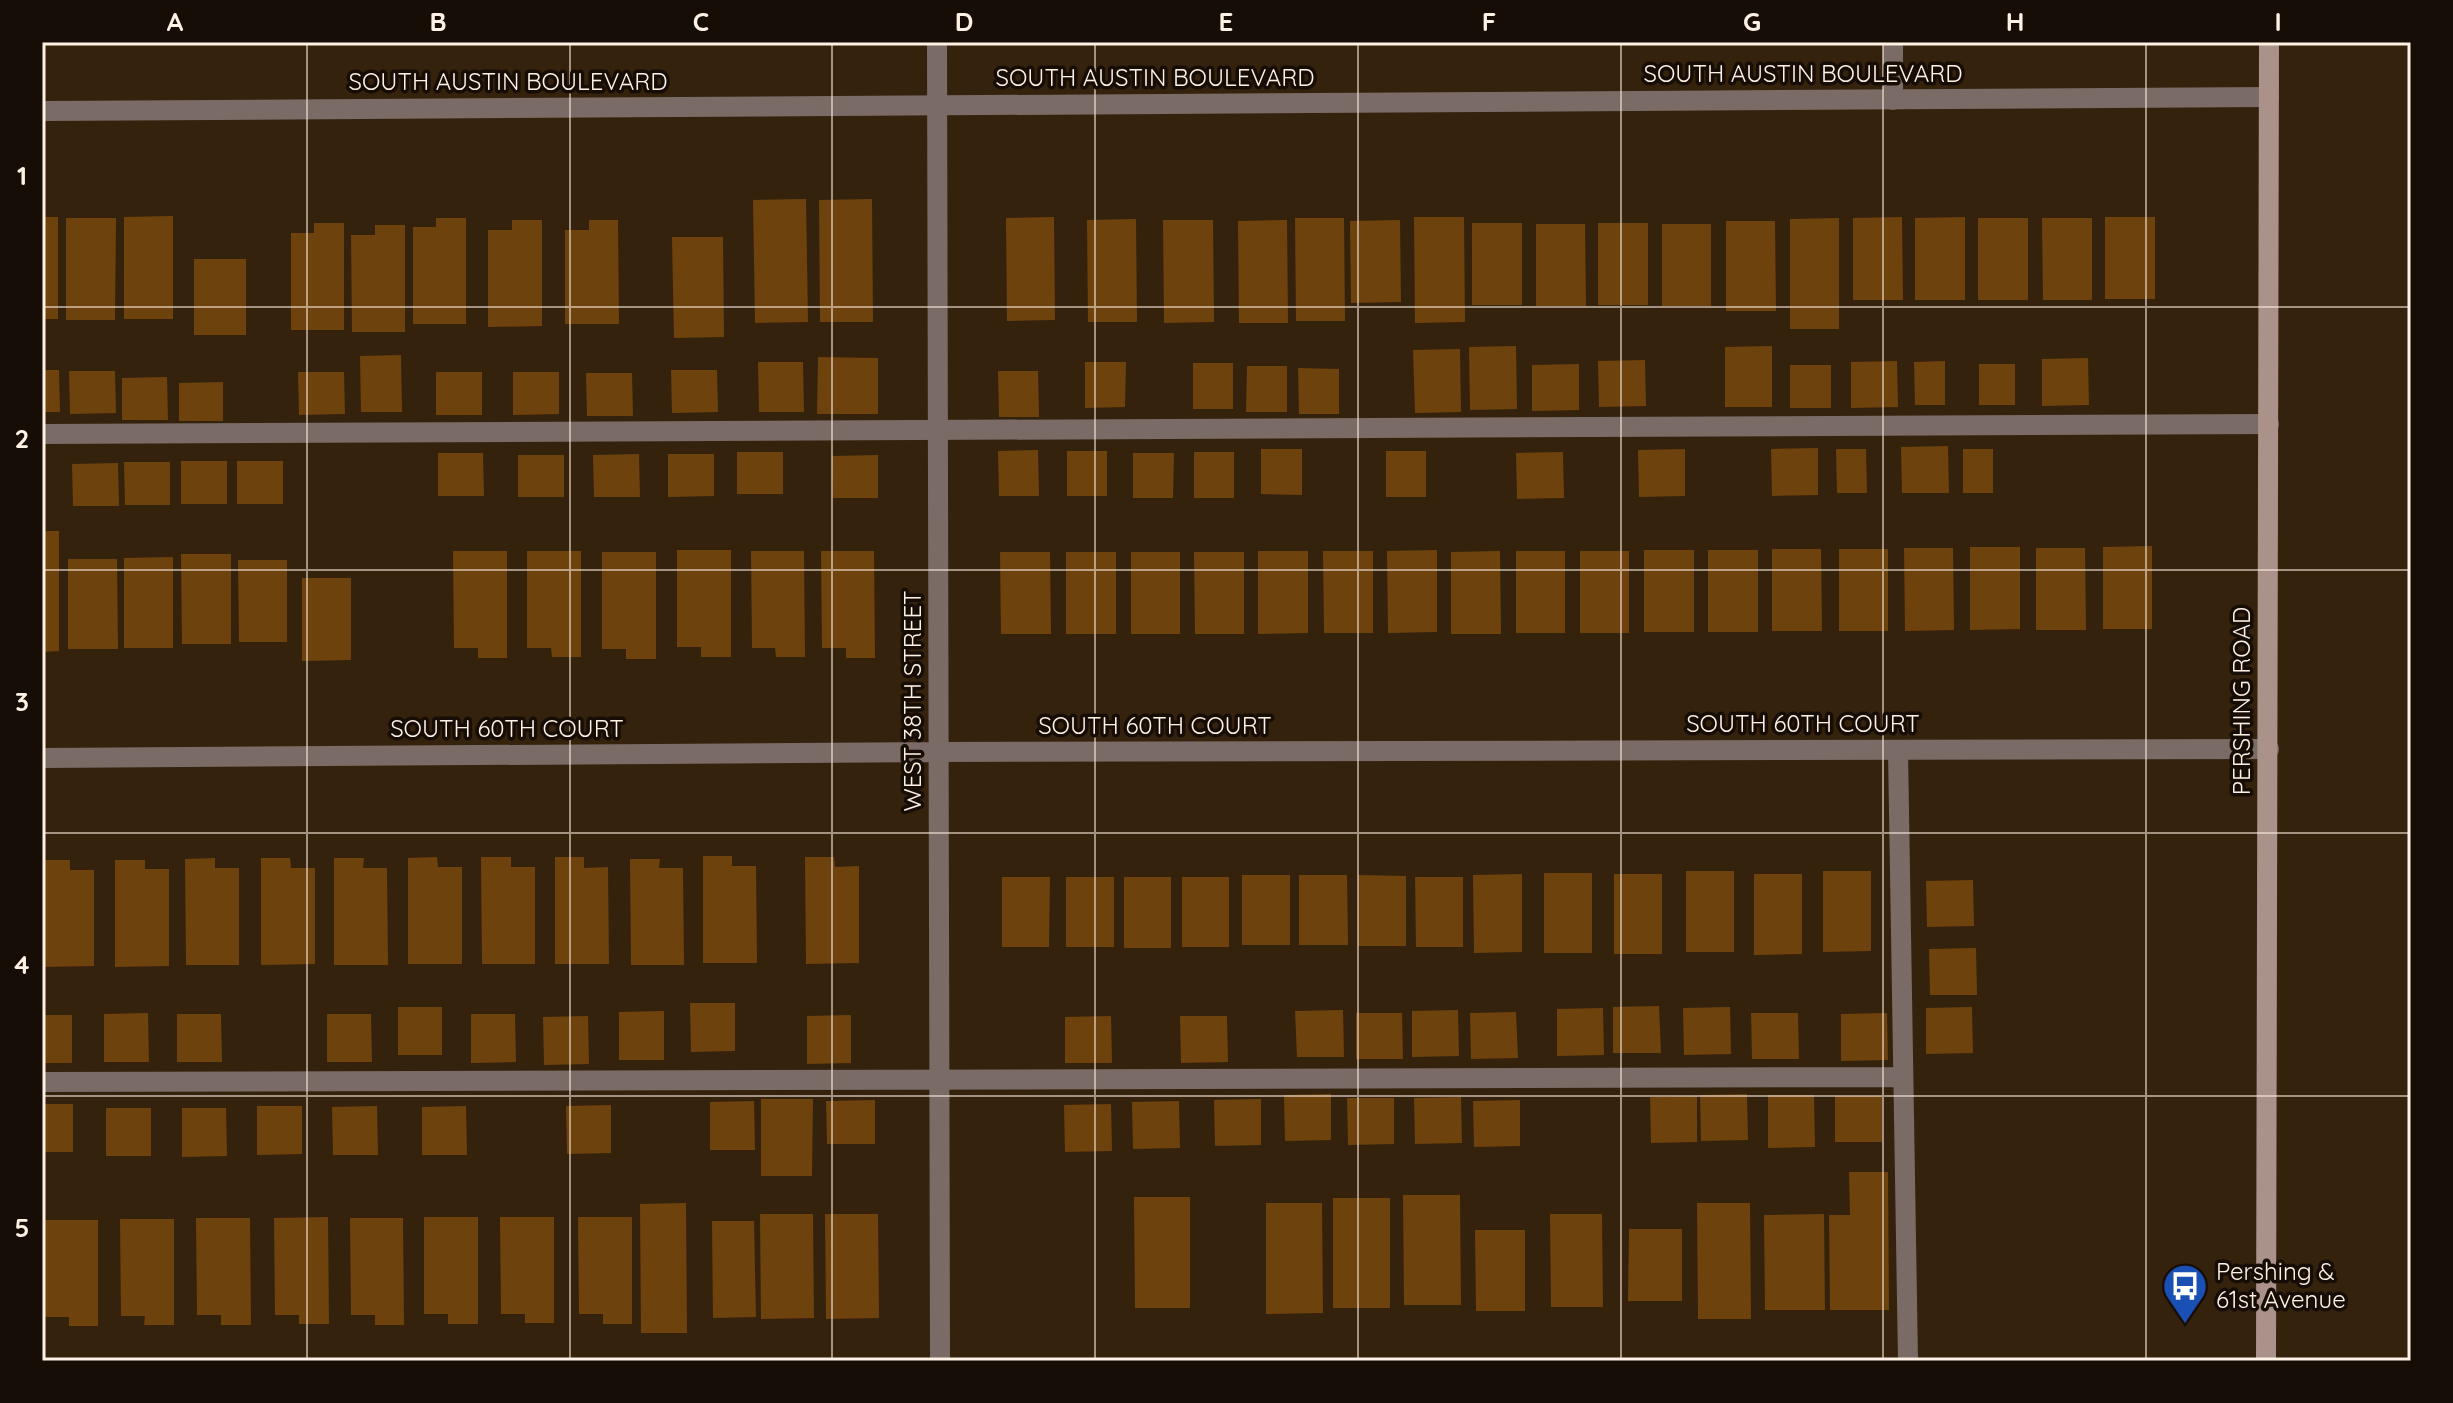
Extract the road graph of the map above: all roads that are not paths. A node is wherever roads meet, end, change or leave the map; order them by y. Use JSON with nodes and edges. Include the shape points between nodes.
{"nodes":[{"id":1,"x":937,"y":42,"type":"edge"},
{"id":2,"x":1893,"y":42,"type":"edge"},
{"id":3,"x":2269,"y":42,"type":"edge"},
{"id":4,"x":2269,"y":97,"type":"junction"},
{"id":5,"x":1893,"y":100,"type":"junction"},
{"id":6,"x":937,"y":106,"type":"junction"},
{"id":7,"x":42,"y":111,"type":"edge"},
{"id":8,"x":2269,"y":424,"type":"junction"},
{"id":9,"x":939,"y":429,"type":"junction"},
{"id":10,"x":42,"y":434,"type":"edge"},
{"id":11,"x":2269,"y":749,"type":"junction"},
{"id":12,"x":1898,"y":750,"type":"junction"},
{"id":13,"x":939,"y":752,"type":"junction"},
{"id":14,"x":42,"y":758,"type":"edge"},
{"id":15,"x":1903,"y":1077,"type":"junction"},
{"id":16,"x":939,"y":1080,"type":"junction"},
{"id":17,"x":42,"y":1082,"type":"edge"},
{"id":18,"x":940,"y":1361,"type":"edge"},
{"id":19,"x":1908,"y":1361,"type":"edge"},
{"id":20,"x":2266,"y":1361,"type":"edge"}],
"edges":[{"from":1,"to":6,"type":"street","name":"WEST 38TH STREET"},
{"from":2,"to":5,"type":"street"},
{"from":3,"to":4,"type":"main road","name":"PERSHING ROAD"},
{"from":4,"to":5,"type":"street","name":"SOUTH AUSTIN BOULEVARD"},
{"from":4,"to":8,"type":"main road","name":"PERSHING ROAD"},
{"from":5,"to":6,"type":"street","name":"SOUTH AUSTIN BOULEVARD"},
{"from":6,"to":7,"type":"street","name":"SOUTH AUSTIN BOULEVARD"},
{"from":6,"to":9,"type":"street","name":"WEST 38TH STREET"},
{"from":8,"to":9,"type":"street"},
{"from":8,"to":11,"type":"main road","name":"PERSHING ROAD"},
{"from":9,"to":10,"type":"street"},
{"from":9,"to":13,"type":"street","name":"WEST 38TH STREET"},
{"from":11,"to":12,"type":"street","name":"SOUTH 60TH COURT"},
{"from":11,"to":20,"type":"main road","name":"PERSHING ROAD"},
{"from":12,"to":13,"type":"street","name":"SOUTH 60TH COURT"},
{"from":12,"to":15,"type":"street"},
{"from":13,"to":14,"type":"street","name":"SOUTH 60TH COURT"},
{"from":13,"to":16,"type":"street","name":"WEST 38TH STREET"},
{"from":15,"to":16,"type":"street"},
{"from":15,"to":19,"type":"street"},
{"from":16,"to":17,"type":"street"},
{"from":16,"to":18,"type":"street","name":"WEST 38TH STREET"}]}
